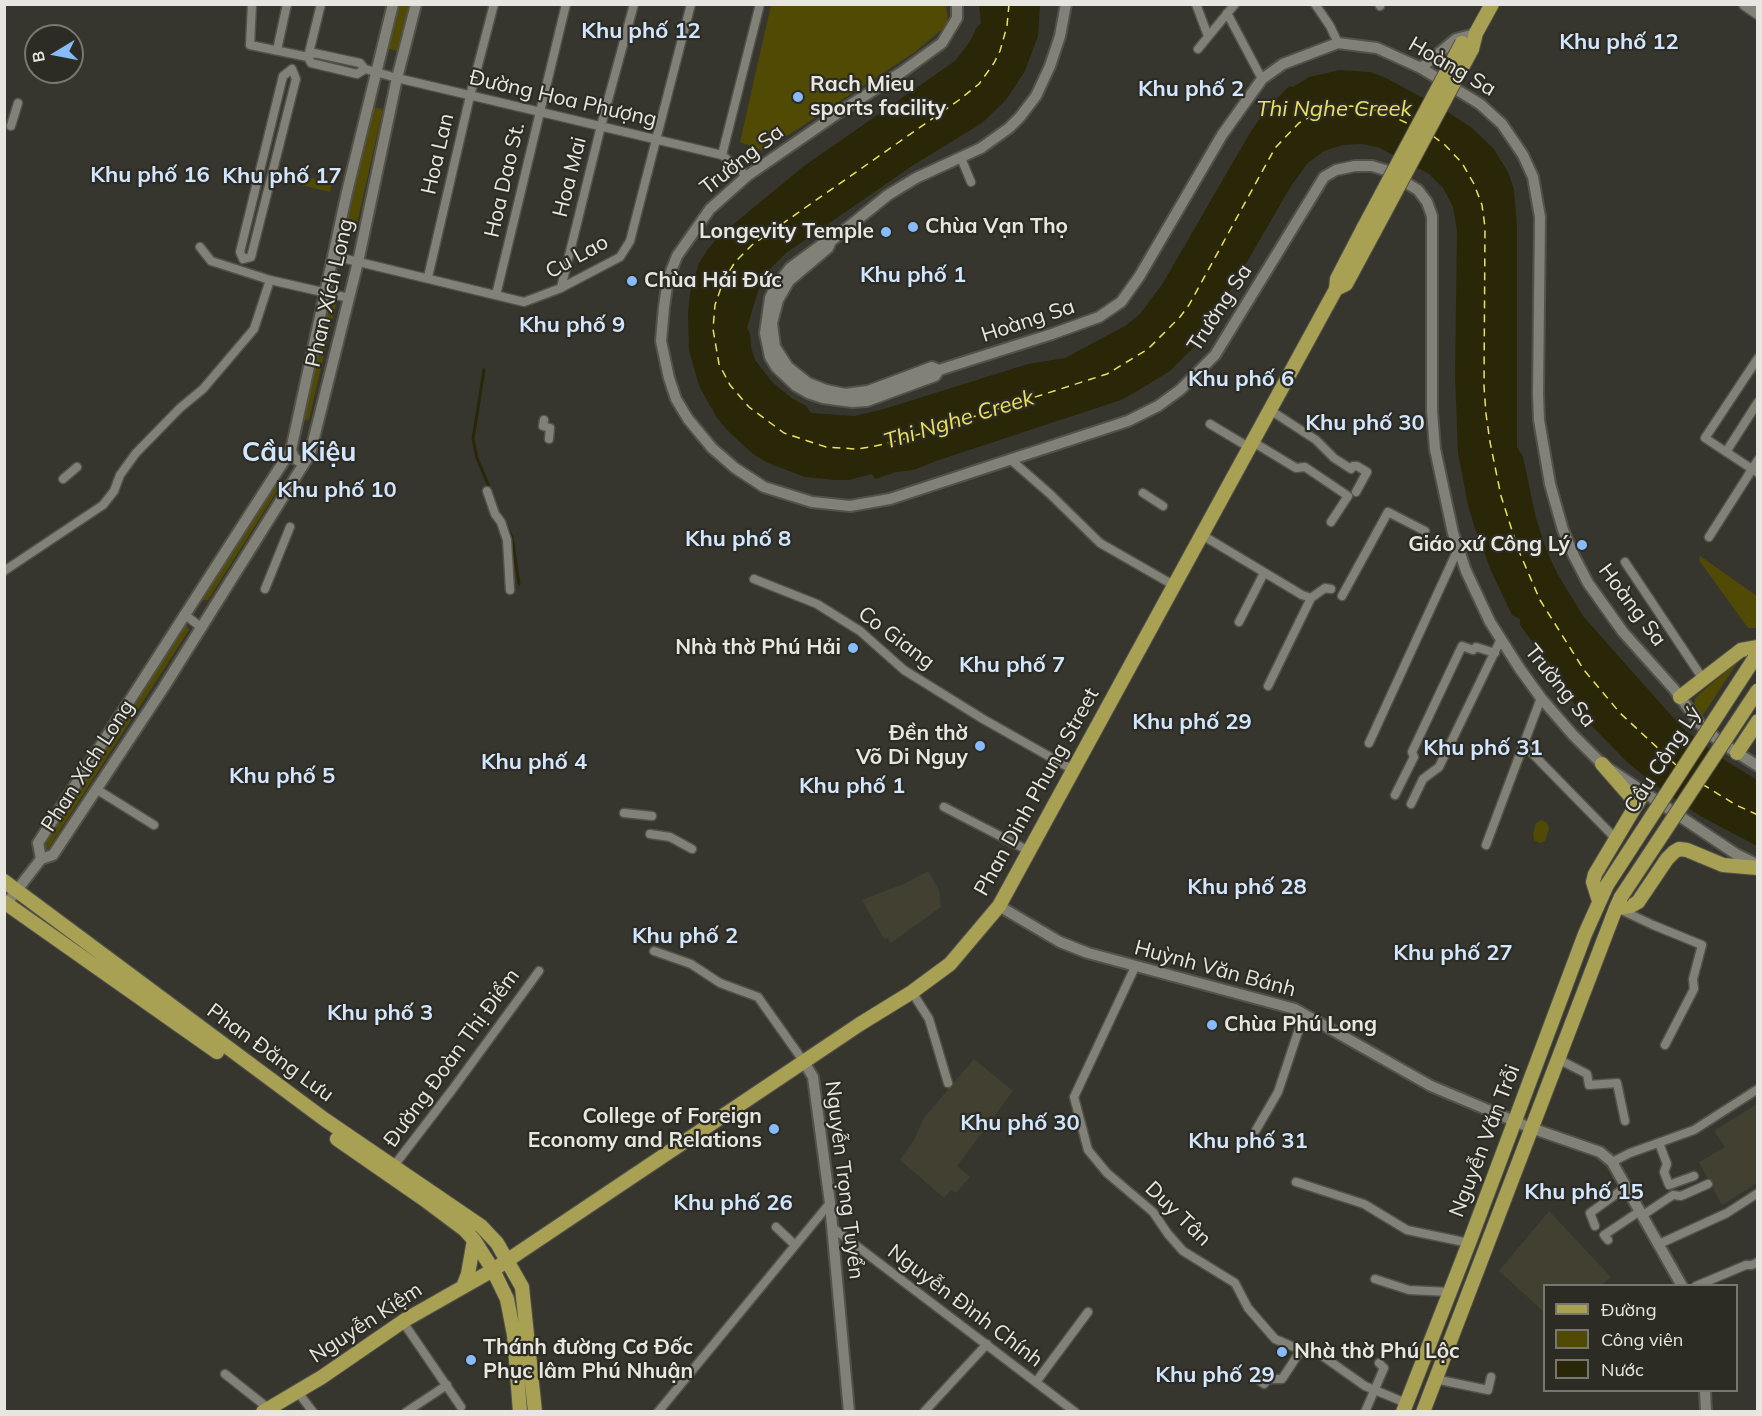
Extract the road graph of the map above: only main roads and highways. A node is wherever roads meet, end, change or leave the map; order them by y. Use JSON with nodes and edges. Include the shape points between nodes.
{"nodes":[{"id":1,"x":1492,"y":4,"type":"edge"},
{"id":2,"x":1745,"y":4,"type":"edge"},
{"id":3,"x":1758,"y":13,"type":"edge"},
{"id":4,"x":1756,"y":653,"type":"edge"},
{"id":5,"x":1758,"y":690,"type":"edge"},
{"id":6,"x":1680,"y":697,"type":"road end"},
{"id":7,"x":1758,"y":721,"type":"edge"},
{"id":8,"x":1737,"y":753,"type":"road end"},
{"id":9,"x":1602,"y":764,"type":"road end"},
{"id":10,"x":1758,"y":867,"type":"edge"},
{"id":11,"x":4,"y":881,"type":"edge"},
{"id":12,"x":1607,"y":885,"type":"joint"},
{"id":13,"x":1599,"y":901,"type":"junction"},
{"id":14,"x":1618,"y":902,"type":"junction"},
{"id":15,"x":5,"y":905,"type":"edge"},
{"id":16,"x":474,"y":1240,"type":"junction"},
{"id":17,"x":507,"y":1261,"type":"junction"},
{"id":18,"x":493,"y":1270,"type":"junction"},
{"id":19,"x":463,"y":1287,"type":"junction"},
{"id":20,"x":1405,"y":1407,"type":"edge"},
{"id":21,"x":264,"y":1411,"type":"edge"},
{"id":22,"x":520,"y":1412,"type":"edge"},
{"id":23,"x":536,"y":1412,"type":"edge"},
{"id":24,"x":1423,"y":1412,"type":"edge"}],
"edges":[{"from":1,"to":17,"type":"main road","name":"Phan Dinh Phung Street","bridge":true,"via":[[1369,229],[1346,284],[1336,289],[999,906],[950,964],[912,992]]},
{"from":2,"to":3,"type":"main road"},
{"from":4,"to":6,"type":"main road","via":[[1741,650]]},
{"from":4,"to":12,"type":"main road","name":"Cầu Công Lý","bridge":true},
{"from":5,"to":14,"type":"main road","name":"Cầu Công Lý","bridge":true},
{"from":7,"to":8,"type":"main road"},
{"from":9,"to":13,"type":"main road","via":[[1640,798],[1593,877]]},
{"from":10,"to":14,"type":"main road","via":[[1724,865],[1679,849],[1667,859],[1638,903],[1631,906]]},
{"from":11,"to":17,"type":"main road","name":"Phan Đăng Lưu","via":[[324,1119],[480,1226]]},
{"from":12,"to":13,"type":"main road","name":"Nguyễn Văn Trỗi"},
{"from":13,"to":20,"type":"main road","name":"Nguyễn Văn Trỗi"},
{"from":14,"to":24,"type":"main road","name":"Nguyễn Văn Trỗi"},
{"from":15,"to":16,"type":"main road","name":"Phan Đăng Lưu","via":[[425,1200]]},
{"from":16,"to":18,"type":"main road","name":"Phan Đăng Lưu"},
{"from":16,"to":19,"type":"main road"},
{"from":17,"to":18,"type":"main road","name":"Phan Dinh Phung Street"},
{"from":17,"to":23,"type":"main road","name":"Phan Đăng Lưu","via":[[522,1287]]},
{"from":18,"to":19,"type":"main road","name":"Nguyễn Kiệm"},
{"from":18,"to":22,"type":"main road","name":"Phan Đăng Lưu","via":[[507,1299]]},
{"from":19,"to":21,"type":"main road","name":"Nguyễn Kiệm"}]}
